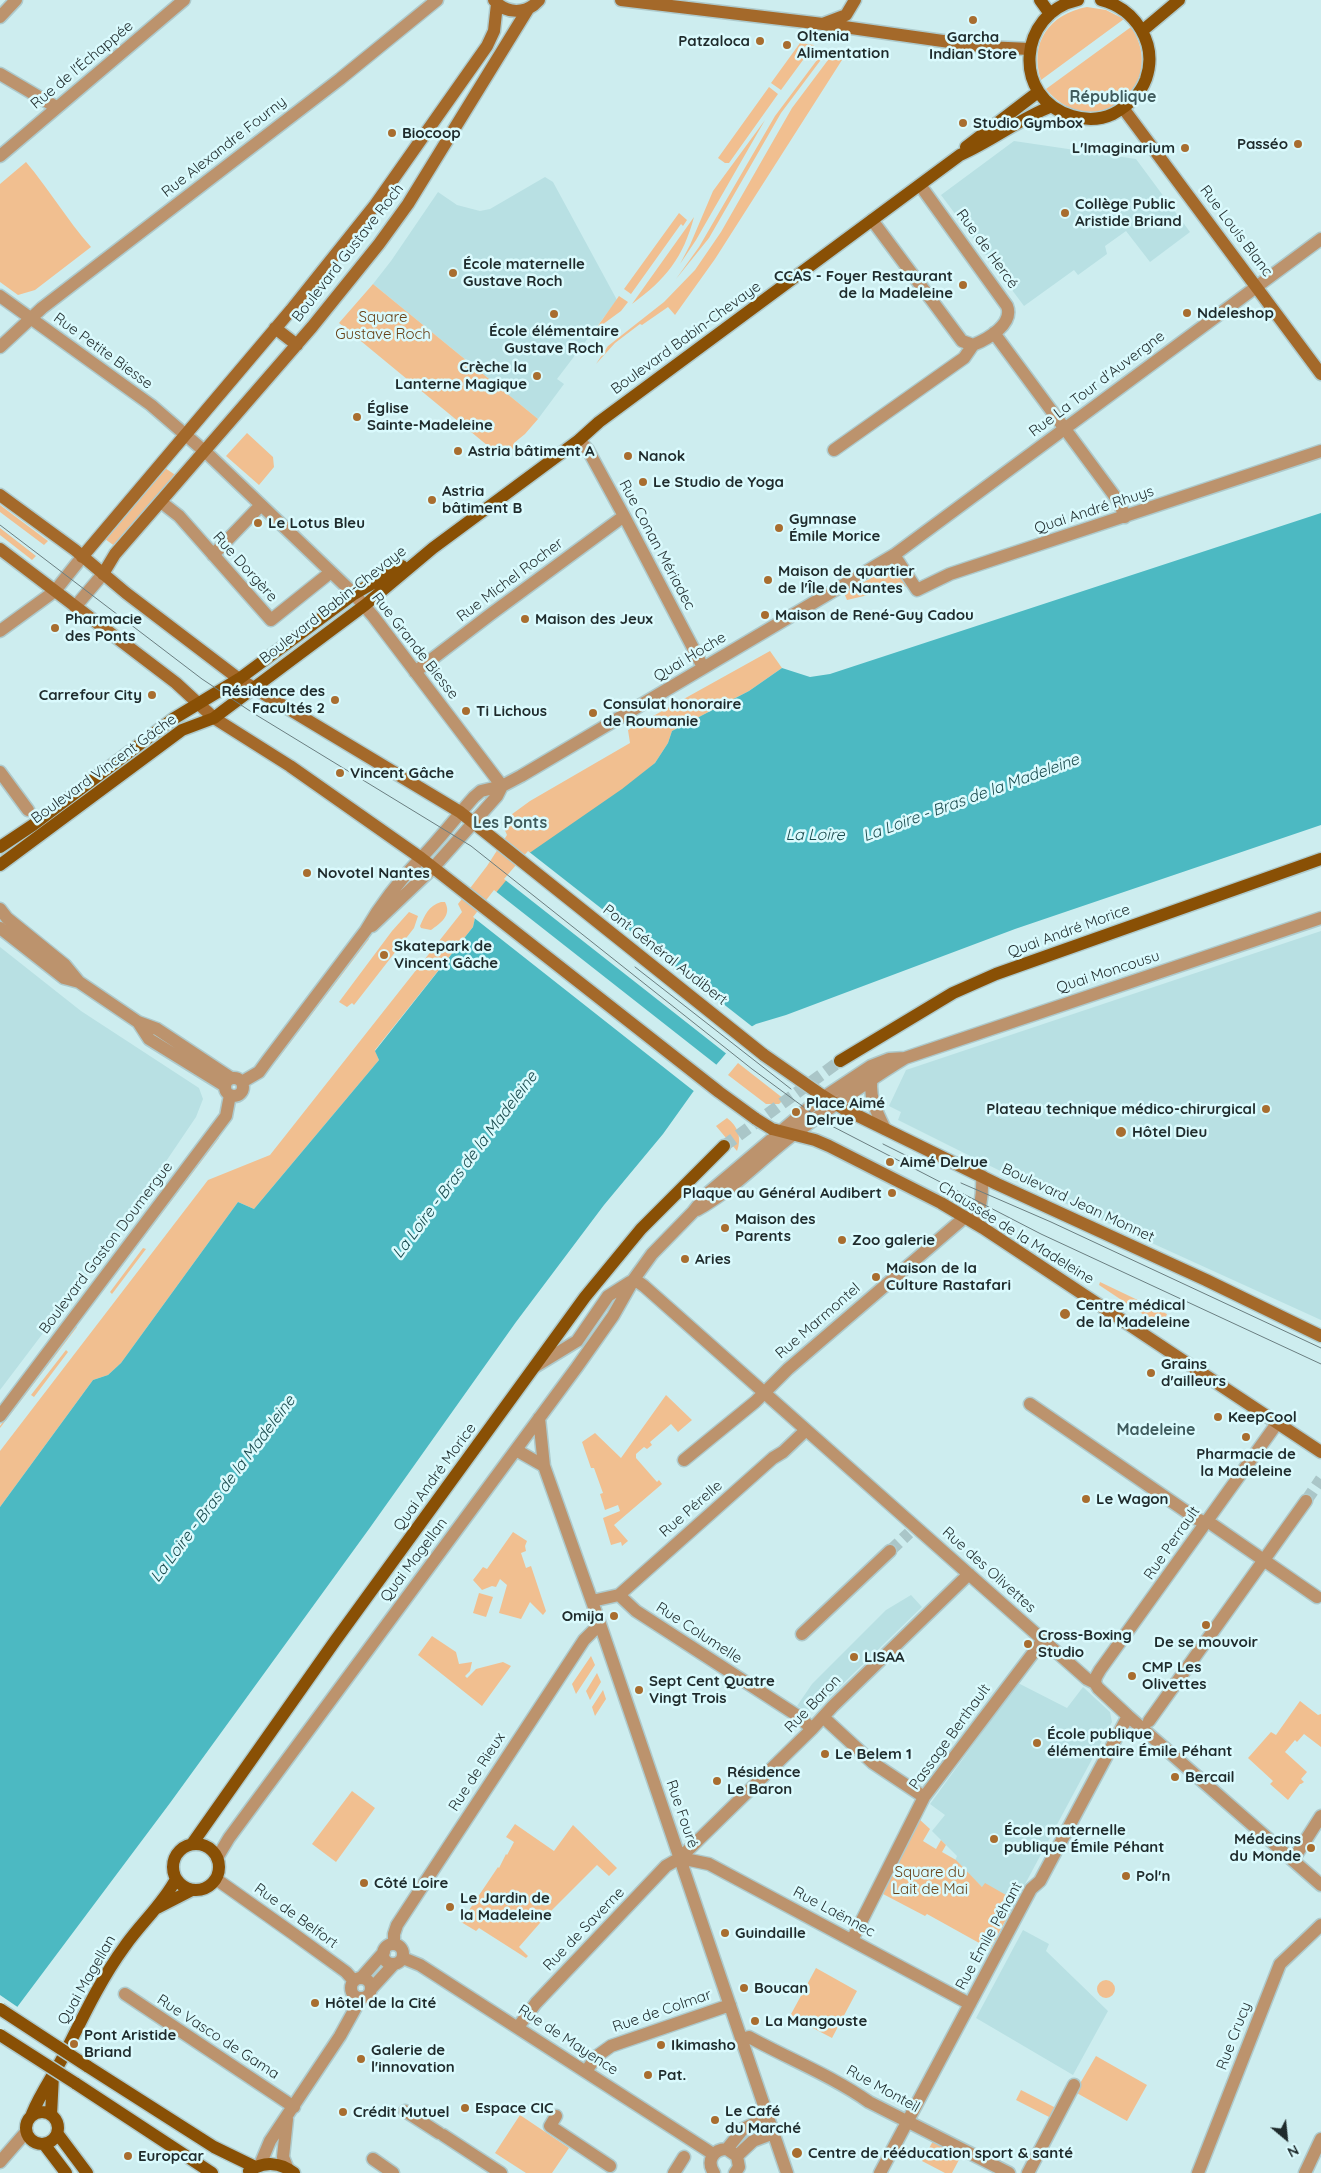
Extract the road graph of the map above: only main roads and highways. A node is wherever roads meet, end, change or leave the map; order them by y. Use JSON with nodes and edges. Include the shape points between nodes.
{"nodes":[{"id":1,"x":551,"y":0,"type":"edge"},
{"id":2,"x":621,"y":0,"type":"edge"},
{"id":3,"x":855,"y":0,"type":"edge"},
{"id":4,"x":1040,"y":0,"type":"edge"},
{"id":5,"x":1078,"y":0,"type":"edge"},
{"id":6,"x":1101,"y":0,"type":"edge"},
{"id":7,"x":1179,"y":0,"type":"edge"},
{"id":8,"x":496,"y":2,"type":"edge"},
{"id":9,"x":535,"y":4,"type":"edge"},
{"id":10,"x":1050,"y":14,"type":"junction"},
{"id":11,"x":823,"y":24,"type":"junction"},
{"id":12,"x":1142,"y":31,"type":"junction"},
{"id":13,"x":1030,"y":48,"type":"junction"},
{"id":14,"x":1038,"y":92,"type":"junction"},
{"id":15,"x":1052,"y":106,"type":"junction"},
{"id":16,"x":1123,"y":108,"type":"junction"},
{"id":17,"x":960,"y":155,"type":"junction"},
{"id":18,"x":276,"y":328,"type":"junction"},
{"id":19,"x":297,"y":345,"type":"junction"},
{"id":20,"x":1321,"y":374,"type":"edge"},
{"id":21,"x":0,"y":495,"type":"edge"},
{"id":22,"x":433,"y":548,"type":"junction"},
{"id":23,"x":0,"y":549,"type":"edge"},
{"id":24,"x":82,"y":557,"type":"junction"},
{"id":25,"x":103,"y":574,"type":"junction"},
{"id":26,"x":239,"y":679,"type":"junction"},
{"id":27,"x":253,"y":688,"type":"junction"},
{"id":28,"x":198,"y":703,"type":"junction"},
{"id":29,"x":214,"y":718,"type":"junction"},
{"id":30,"x":0,"y":847,"type":"edge"},
{"id":31,"x":1321,"y":859,"type":"edge"},
{"id":32,"x":0,"y":865,"type":"edge"},
{"id":33,"x":840,"y":1061,"type":"tunnel mouth"},
{"id":34,"x":820,"y":1094,"type":"joint"},
{"id":35,"x":724,"y":1146,"type":"tunnel mouth"},
{"id":36,"x":1321,"y":1336,"type":"edge"},
{"id":37,"x":1321,"y":1452,"type":"edge"},
{"id":38,"x":192,"y":1844,"type":"junction"},
{"id":39,"x":176,"y":1879,"type":"junction"},
{"id":40,"x":192,"y":1890,"type":"junction"},
{"id":41,"x":157,"y":1908,"type":"junction"},
{"id":42,"x":0,"y":2009,"type":"edge"},
{"id":43,"x":0,"y":2035,"type":"edge"},
{"id":44,"x":53,"y":2074,"type":"junction"},
{"id":45,"x":32,"y":2114,"type":"junction"},
{"id":46,"x":52,"y":2115,"type":"junction"},
{"id":47,"x":57,"y":2133,"type":"junction"},
{"id":48,"x":44,"y":2144,"type":"junction"},
{"id":49,"x":254,"y":2168,"type":"edge"},
{"id":50,"x":291,"y":2170,"type":"edge"},
{"id":51,"x":66,"y":2173,"type":"edge"},
{"id":52,"x":87,"y":2173,"type":"edge"},
{"id":53,"x":212,"y":2173,"type":"edge"}],
"edges":[{"from":1,"to":9,"type":"main road"},
{"from":2,"to":11,"type":"main road"},
{"from":3,"to":11,"type":"main road","via":[[846,15]]},
{"from":4,"to":10,"type":"main road"},
{"from":5,"to":10,"type":"main road"},
{"from":6,"to":12,"type":"main road","via":[[1122,8]]},
{"from":7,"to":12,"type":"main road"},
{"from":8,"to":9,"type":"main road","via":[[509,10],[522,11]]},
{"from":8,"to":18,"type":"main road","name":"Boulevard Gustave Roch","via":[[494,31],[487,46],[375,205]]},
{"from":9,"to":19,"type":"main road","name":"Boulevard Gustave Roch","via":[[408,204]]},
{"from":10,"to":13,"type":"main road","via":[[1038,28]]},
{"from":11,"to":13,"type":"main road","via":[[978,46]]},
{"from":12,"to":16,"type":"main road","via":[[1148,44],[1148,68],[1140,91]]},
{"from":13,"to":14,"type":"main road","via":[[1030,72]]},
{"from":14,"to":15,"type":"main road"},
{"from":14,"to":17,"type":"main road","name":"Boulevard Babin-Chevaye","via":[[968,145]]},
{"from":15,"to":16,"type":"main road","via":[[1080,118],[1102,117]]},
{"from":15,"to":17,"type":"main road","name":"Boulevard Babin-Chevaye"},
{"from":16,"to":20,"type":"main road","name":"Rue Louis Blanc"},
{"from":17,"to":22,"type":"main road","name":"Boulevard Babin-Chevaye"},
{"from":18,"to":19,"type":"main road"},
{"from":18,"to":24,"type":"main road","name":"Boulevard Gustave Roch"},
{"from":19,"to":25,"type":"main road","name":"Boulevard Gustave Roch","via":[[115,554]]},
{"from":21,"to":24,"type":"main road","name":"Pont Général Audibert"},
{"from":22,"to":26,"type":"main road","name":"Boulevard Babin-Chevaye","via":[[354,594]]},
{"from":22,"to":27,"type":"main road","name":"Boulevard Babin-Chevaye","via":[[365,605]]},
{"from":23,"to":28,"type":"main road"},
{"from":24,"to":25,"type":"main road","name":"Pont Général Audibert"},
{"from":25,"to":26,"type":"main road","name":"Pont Général Audibert"},
{"from":26,"to":27,"type":"main road","name":"Pont Général Audibert"},
{"from":26,"to":28,"type":"main road","name":"Boulevard Vincent Gâche"},
{"from":27,"to":29,"type":"main road","name":"Boulevard Vincent Gâche"},
{"from":27,"to":34,"type":"main road","name":"Pont Général Audibert","bridge":true,"via":[[460,812],[787,1073]]},
{"from":28,"to":29,"type":"main road"},
{"from":28,"to":30,"type":"main road","name":"Boulevard Vincent Gâche"},
{"from":29,"to":32,"type":"main road","name":"Boulevard Vincent Gâche","via":[[182,730]]},
{"from":29,"to":37,"type":"main road","name":"Chaussée de la Madeleine","bridge":true,"via":[[290,766],[421,858],[756,1119],[776,1130],[829,1146],[970,1220]]},
{"from":31,"to":33,"type":"main road","name":"Quai André Morice","via":[[996,974],[953,993]]},
{"from":34,"to":36,"type":"main road","name":"Boulevard Jean Monnet","via":[[982,1176]]},
{"from":35,"to":38,"type":"main road","name":"Quai André Morice","via":[[641,1229],[586,1297],[335,1641]]},
{"from":38,"to":39,"type":"main road","via":[[175,1857],[173,1869]]},
{"from":38,"to":40,"type":"main road","via":[[208,1848],[217,1858],[219,1868],[216,1879],[206,1888]]},
{"from":39,"to":40,"type":"main road"},
{"from":39,"to":41,"type":"main road","name":"Quai Magellan"},
{"from":40,"to":41,"type":"main road","name":"Quai Magellan"},
{"from":41,"to":44,"type":"main road","name":"Quai Magellan","via":[[136,1930],[116,1960]]},
{"from":42,"to":49,"type":"main road","bridge":true,"via":[[214,2147]]},
{"from":43,"to":53,"type":"main road","bridge":true},
{"from":44,"to":45,"type":"main road","name":"Quai Magellan"},
{"from":44,"to":46,"type":"main road","name":"Quai Magellan"},
{"from":45,"to":46,"type":"main road","via":[[42,2111]]},
{"from":45,"to":48,"type":"main road","via":[[27,2120],[26,2132],[30,2140]]},
{"from":46,"to":47,"type":"main road"},
{"from":47,"to":48,"type":"main road"},
{"from":47,"to":52,"type":"main road"},
{"from":48,"to":51,"type":"main road"},
{"from":49,"to":50,"type":"main road","via":[[274,2163]]}]}
